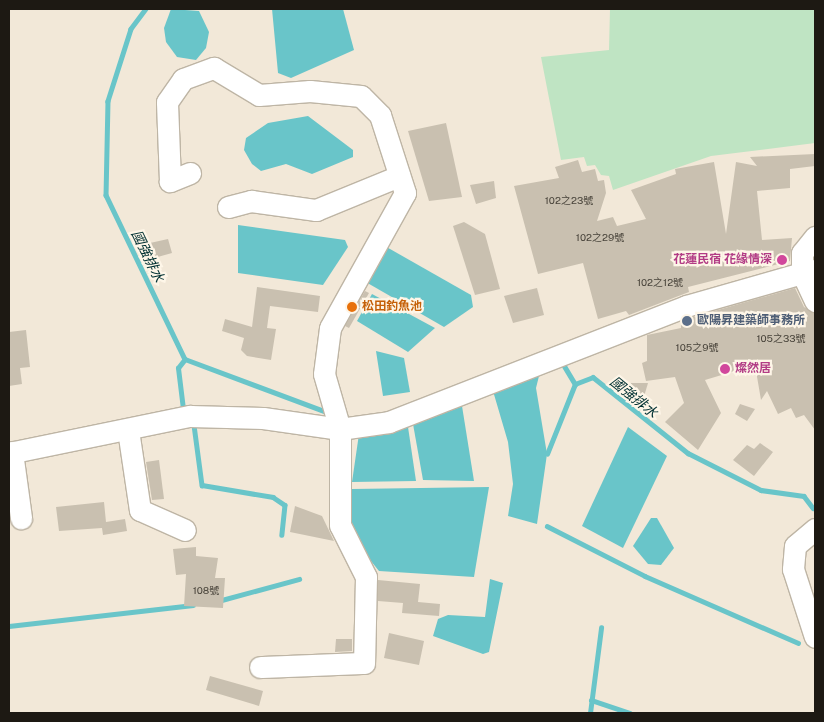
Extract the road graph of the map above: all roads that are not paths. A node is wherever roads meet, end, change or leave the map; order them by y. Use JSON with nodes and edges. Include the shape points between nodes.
{"nodes":[{"id":1,"x":190,"y":173,"type":"dead end"},
{"id":2,"x":400,"y":176,"type":"junction"},
{"id":3,"x":228,"y":207,"type":"dead end"},
{"id":4,"x":815,"y":237,"type":"edge"},
{"id":5,"x":809,"y":272,"type":"edge"},
{"id":6,"x":815,"y":301,"type":"edge"},
{"id":7,"x":128,"y":430,"type":"junction"},
{"id":8,"x":340,"y":430,"type":"junction"},
{"id":9,"x":11,"y":453,"type":"edge"},
{"id":10,"x":21,"y":518,"type":"dead end"},
{"id":11,"x":815,"y":529,"type":"edge"},
{"id":12,"x":185,"y":530,"type":"dead end"},
{"id":13,"x":815,"y":638,"type":"edge"},
{"id":14,"x":260,"y":666,"type":"dead end"}],
"edges":[{"from":1,"to":2,"type":"street","via":[[170,181],[167,102],[183,79],[214,68],[259,95],[310,91],[361,96],[380,115]]},
{"from":2,"to":3,"type":"street","via":[[316,210],[251,201]]},
{"from":2,"to":8,"type":"street","via":[[405,192],[330,328],[324,374]]},
{"from":4,"to":5,"type":"street","via":[[802,254]]},
{"from":5,"to":6,"type":"street"},
{"from":5,"to":8,"type":"street","via":[[686,306],[389,422]]},
{"from":7,"to":8,"type":"street","via":[[190,416],[263,418]]},
{"from":7,"to":9,"type":"street"},
{"from":7,"to":12,"type":"street","via":[[140,510]]},
{"from":8,"to":14,"type":"street","via":[[340,525],[366,577],[364,663]]},
{"from":9,"to":10,"type":"street"},
{"from":11,"to":13,"type":"street","via":[[795,546],[793,569]]}]}
